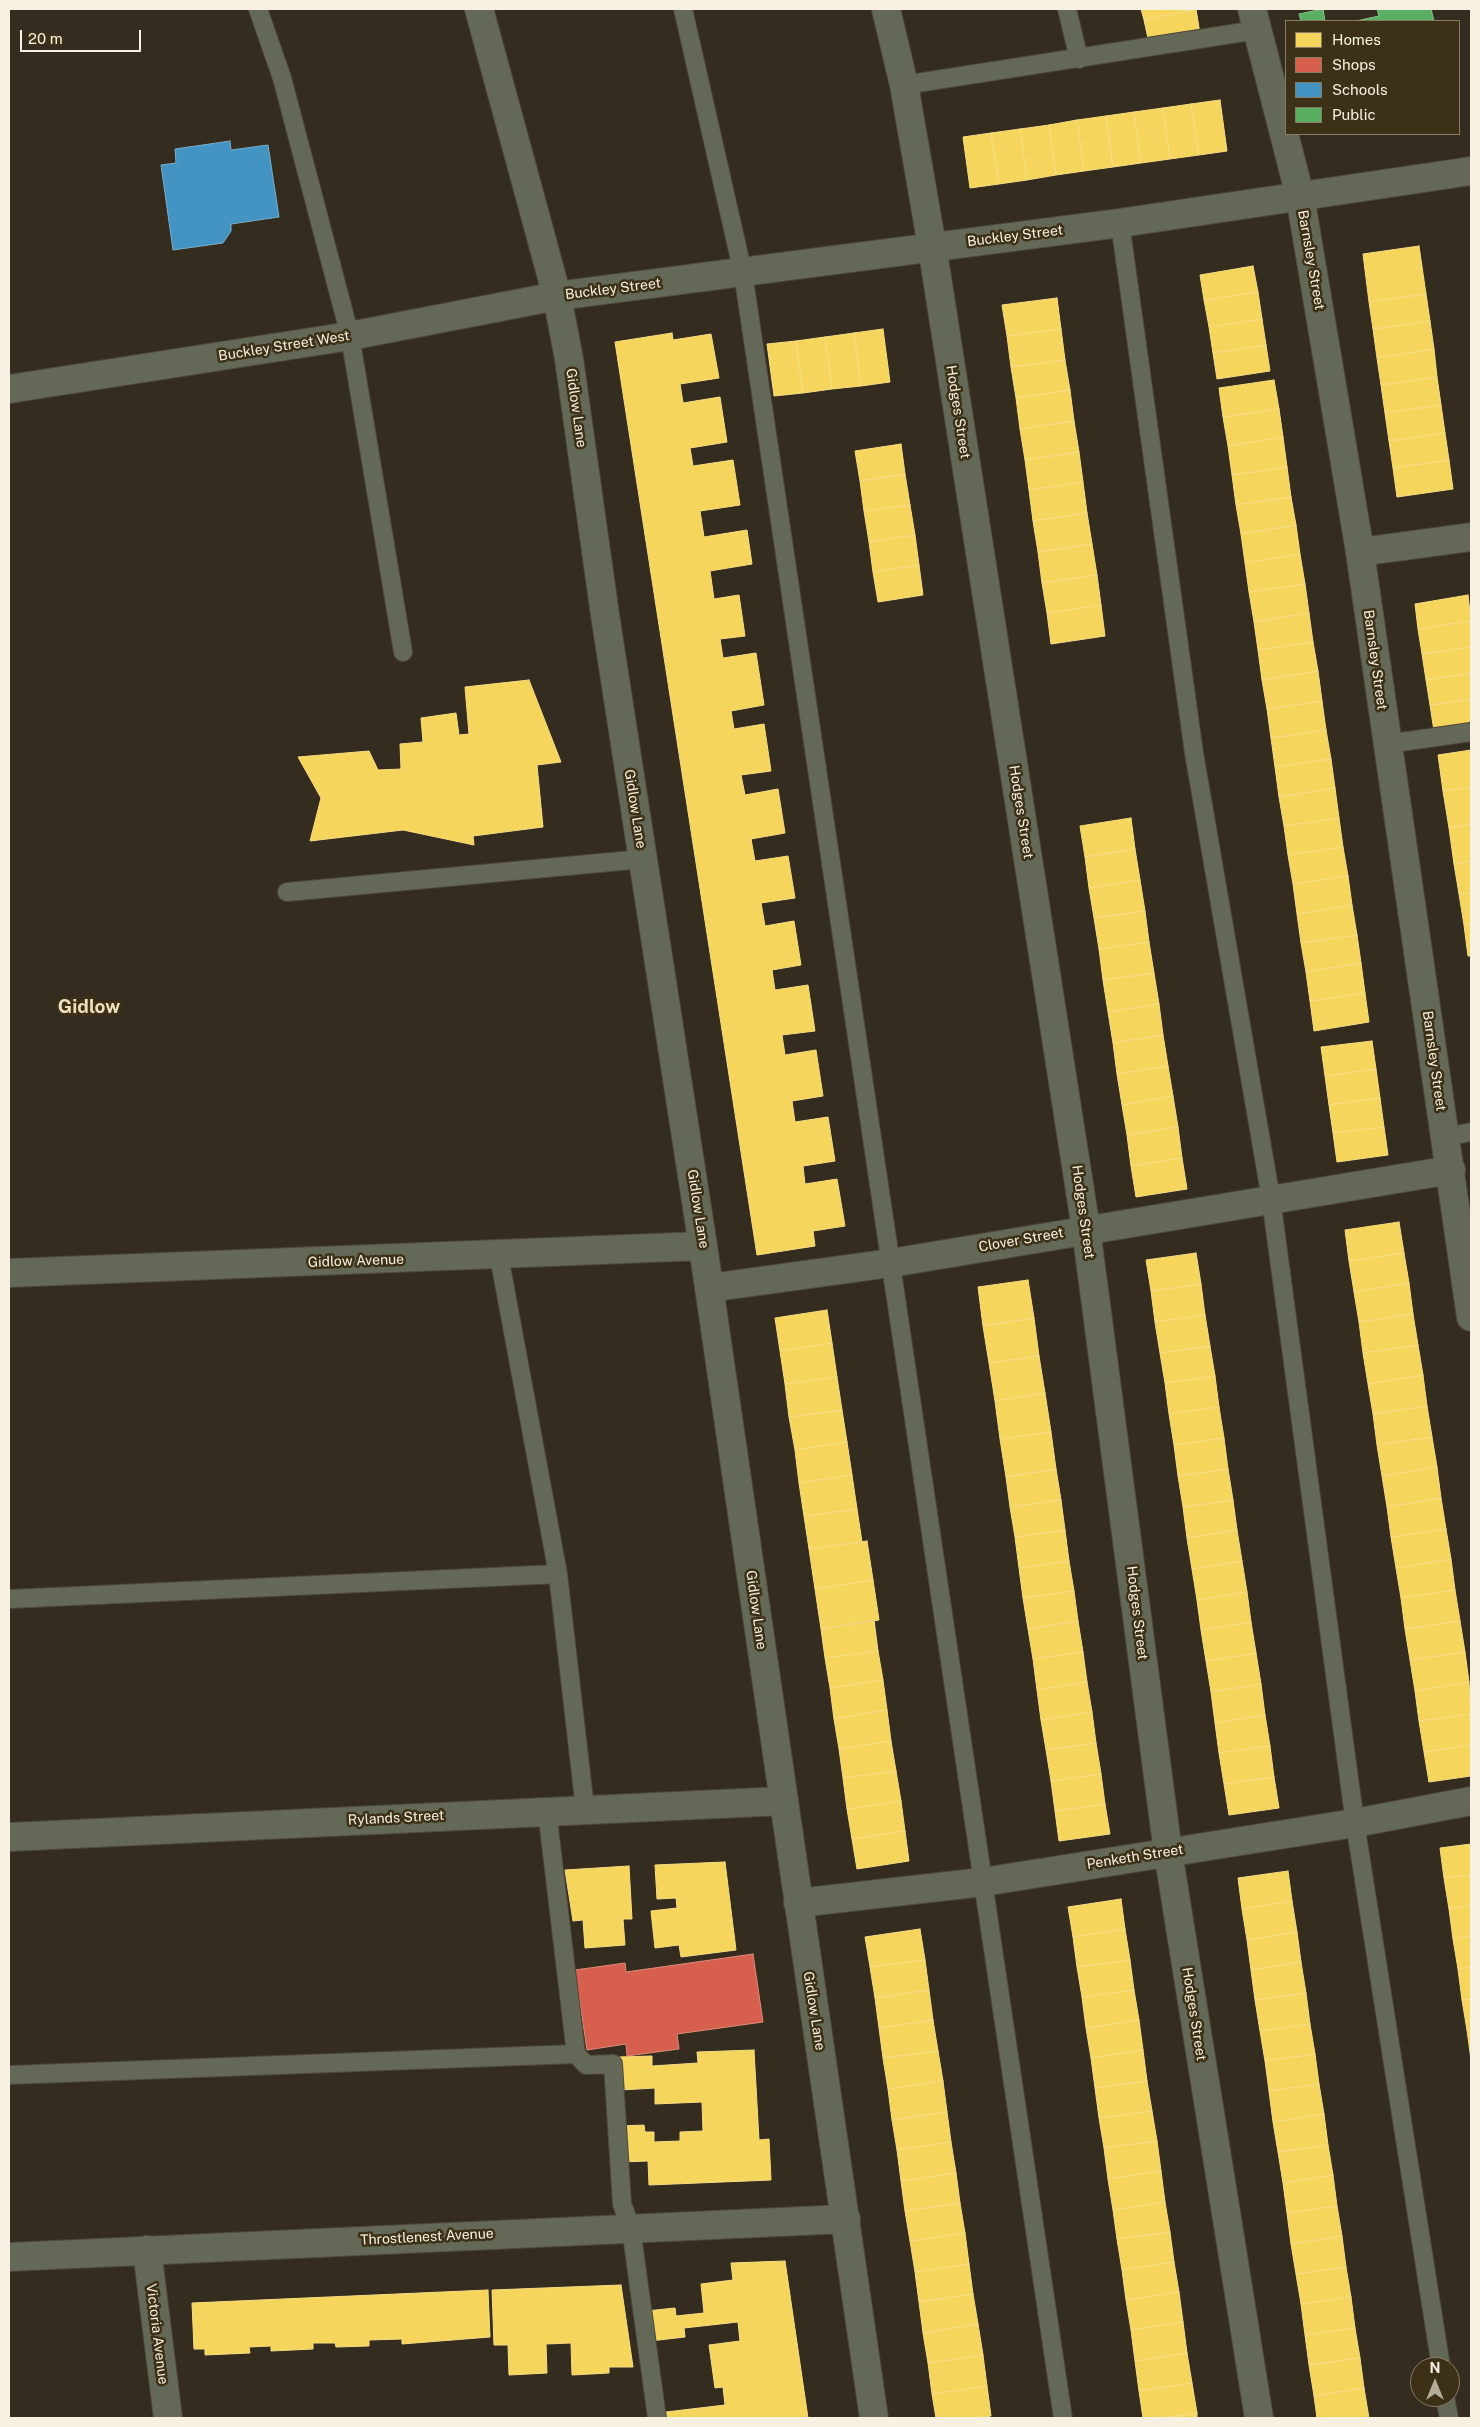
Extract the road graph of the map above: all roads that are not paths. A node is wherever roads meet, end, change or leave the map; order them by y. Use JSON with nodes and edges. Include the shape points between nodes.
{"nodes":[{"id":1,"x":258,"y":9,"type":"edge"},
{"id":2,"x":479,"y":9,"type":"edge"},
{"id":3,"x":683,"y":9,"type":"edge"},
{"id":4,"x":886,"y":9,"type":"edge"},
{"id":5,"x":1067,"y":9,"type":"edge"},
{"id":6,"x":1255,"y":20,"type":"edge"},
{"id":7,"x":1080,"y":59,"type":"junction"},
{"id":8,"x":904,"y":86,"type":"junction"},
{"id":9,"x":1471,"y":171,"type":"edge"},
{"id":10,"x":1300,"y":196,"type":"junction"},
{"id":11,"x":1120,"y":222,"type":"junction"},
{"id":12,"x":932,"y":246,"type":"junction"},
{"id":13,"x":743,"y":273,"type":"junction"},
{"id":14,"x":558,"y":296,"type":"junction"},
{"id":15,"x":350,"y":336,"type":"junction"},
{"id":16,"x":9,"y":390,"type":"edge"},
{"id":17,"x":1471,"y":537,"type":"edge"},
{"id":18,"x":1360,"y":552,"type":"junction"},
{"id":19,"x":404,"y":652,"type":"dead end"},
{"id":20,"x":1471,"y":732,"type":"edge"},
{"id":21,"x":1387,"y":744,"type":"junction"},
{"id":22,"x":643,"y":859,"type":"junction"},
{"id":23,"x":288,"y":892,"type":"dead end"},
{"id":24,"x":1458,"y":1135,"type":"edge"},
{"id":25,"x":1451,"y":1170,"type":"junction"},
{"id":26,"x":1272,"y":1199,"type":"junction"},
{"id":27,"x":1086,"y":1229,"type":"junction"},
{"id":28,"x":704,"y":1246,"type":"junction"},
{"id":29,"x":500,"y":1256,"type":"junction"},
{"id":30,"x":891,"y":1263,"type":"junction"},
{"id":31,"x":9,"y":1273,"type":"edge"},
{"id":32,"x":710,"y":1288,"type":"junction"},
{"id":33,"x":1471,"y":1317,"type":"edge"},
{"id":34,"x":558,"y":1574,"type":"junction"},
{"id":35,"x":9,"y":1599,"type":"edge"},
{"id":36,"x":784,"y":1801,"type":"junction"},
{"id":37,"x":1471,"y":1802,"type":"edge"},
{"id":38,"x":585,"y":1809,"type":"junction"},
{"id":39,"x":548,"y":1811,"type":"junction"},
{"id":40,"x":1355,"y":1823,"type":"junction"},
{"id":41,"x":9,"y":1837,"type":"edge"},
{"id":42,"x":1168,"y":1852,"type":"junction"},
{"id":43,"x":983,"y":1882,"type":"junction"},
{"id":44,"x":798,"y":1903,"type":"junction"},
{"id":45,"x":576,"y":2054,"type":"junction"},
{"id":46,"x":9,"y":2075,"type":"edge"},
{"id":47,"x":846,"y":2219,"type":"junction"},
{"id":48,"x":632,"y":2228,"type":"junction"},
{"id":49,"x":147,"y":2250,"type":"junction"},
{"id":50,"x":9,"y":2257,"type":"edge"},
{"id":51,"x":1439,"y":2357,"type":"edge"},
{"id":52,"x":168,"y":2418,"type":"edge"},
{"id":53,"x":657,"y":2418,"type":"edge"},
{"id":54,"x":874,"y":2418,"type":"edge"},
{"id":55,"x":1063,"y":2418,"type":"edge"},
{"id":56,"x":1259,"y":2418,"type":"edge"}],
"edges":[{"from":1,"to":15,"type":"lane","via":[[282,78]]},
{"from":2,"to":14,"type":"street","name":"Gidlow Lane"},
{"from":3,"to":13,"type":"lane"},
{"from":4,"to":8,"type":"street","name":"Hodges Street"},
{"from":5,"to":7,"type":"lane"},
{"from":6,"to":7,"type":"lane"},
{"from":6,"to":10,"type":"street","name":"Barnsley Street"},
{"from":7,"to":8,"type":"lane"},
{"from":8,"to":12,"type":"street","name":"Hodges Street"},
{"from":9,"to":10,"type":"street","name":"Buckley Street"},
{"from":10,"to":11,"type":"street","name":"Buckley Street"},
{"from":10,"to":18,"type":"street","name":"Barnsley Street"},
{"from":11,"to":12,"type":"street","name":"Buckley Street"},
{"from":11,"to":26,"type":"lane","via":[[1194,752]]},
{"from":12,"to":13,"type":"street","name":"Buckley Street"},
{"from":12,"to":27,"type":"street","name":"Hodges Street"},
{"from":13,"to":14,"type":"street","name":"Buckley Street"},
{"from":13,"to":30,"type":"lane"},
{"from":14,"to":15,"type":"street","name":"Buckley Street West"},
{"from":14,"to":22,"type":"street","name":"Gidlow Lane"},
{"from":15,"to":16,"type":"street","name":"Buckley Street West"},
{"from":15,"to":19,"type":"lane"},
{"from":17,"to":18,"type":"street"},
{"from":18,"to":21,"type":"street","name":"Barnsley Street"},
{"from":20,"to":21,"type":"lane"},
{"from":21,"to":24,"type":"street","name":"Barnsley Street"},
{"from":22,"to":23,"type":"lane"},
{"from":22,"to":28,"type":"street","name":"Gidlow Lane"},
{"from":24,"to":25,"type":"street","name":"Barnsley Street"},
{"from":25,"to":26,"type":"street","name":"Clover Street"},
{"from":25,"to":33,"type":"street","name":"Barnsley Street"},
{"from":26,"to":27,"type":"street","name":"Clover Street"},
{"from":26,"to":40,"type":"lane"},
{"from":27,"to":30,"type":"street","name":"Clover Street"},
{"from":27,"to":42,"type":"street","name":"Hodges Street"},
{"from":28,"to":29,"type":"street","name":"Gidlow Avenue"},
{"from":28,"to":32,"type":"street","name":"Gidlow Lane"},
{"from":29,"to":31,"type":"street","name":"Gidlow Avenue"},
{"from":29,"to":34,"type":"lane"},
{"from":30,"to":32,"type":"street","name":"Clover Street"},
{"from":30,"to":43,"type":"lane"},
{"from":32,"to":36,"type":"street","name":"Gidlow Lane"},
{"from":34,"to":35,"type":"lane"},
{"from":34,"to":38,"type":"lane"},
{"from":36,"to":38,"type":"street","name":"Rylands Street"},
{"from":36,"to":44,"type":"street","name":"Gidlow Lane"},
{"from":37,"to":40,"type":"street","name":"Penketh Street"},
{"from":38,"to":39,"type":"street","name":"Rylands Street"},
{"from":39,"to":41,"type":"street","name":"Rylands Street"},
{"from":39,"to":45,"type":"lane"},
{"from":40,"to":42,"type":"street","name":"Penketh Street"},
{"from":40,"to":51,"type":"lane"},
{"from":42,"to":43,"type":"street","name":"Penketh Street"},
{"from":42,"to":56,"type":"street","name":"Hodges Street"},
{"from":43,"to":44,"type":"street","name":"Penketh Street"},
{"from":43,"to":55,"type":"lane"},
{"from":44,"to":47,"type":"street","name":"Gidlow Lane"},
{"from":45,"to":46,"type":"lane"},
{"from":45,"to":48,"type":"lane","via":[[586,2065],[613,2064],[622,2204]]},
{"from":47,"to":48,"type":"street","name":"Throstlenest Avenue"},
{"from":47,"to":54,"type":"street","name":"Gidlow Lane"},
{"from":48,"to":49,"type":"street","name":"Throstlenest Avenue"},
{"from":48,"to":53,"type":"lane"},
{"from":49,"to":50,"type":"street","name":"Throstlenest Avenue"},
{"from":49,"to":52,"type":"street","name":"Victoria Avenue"}]}
